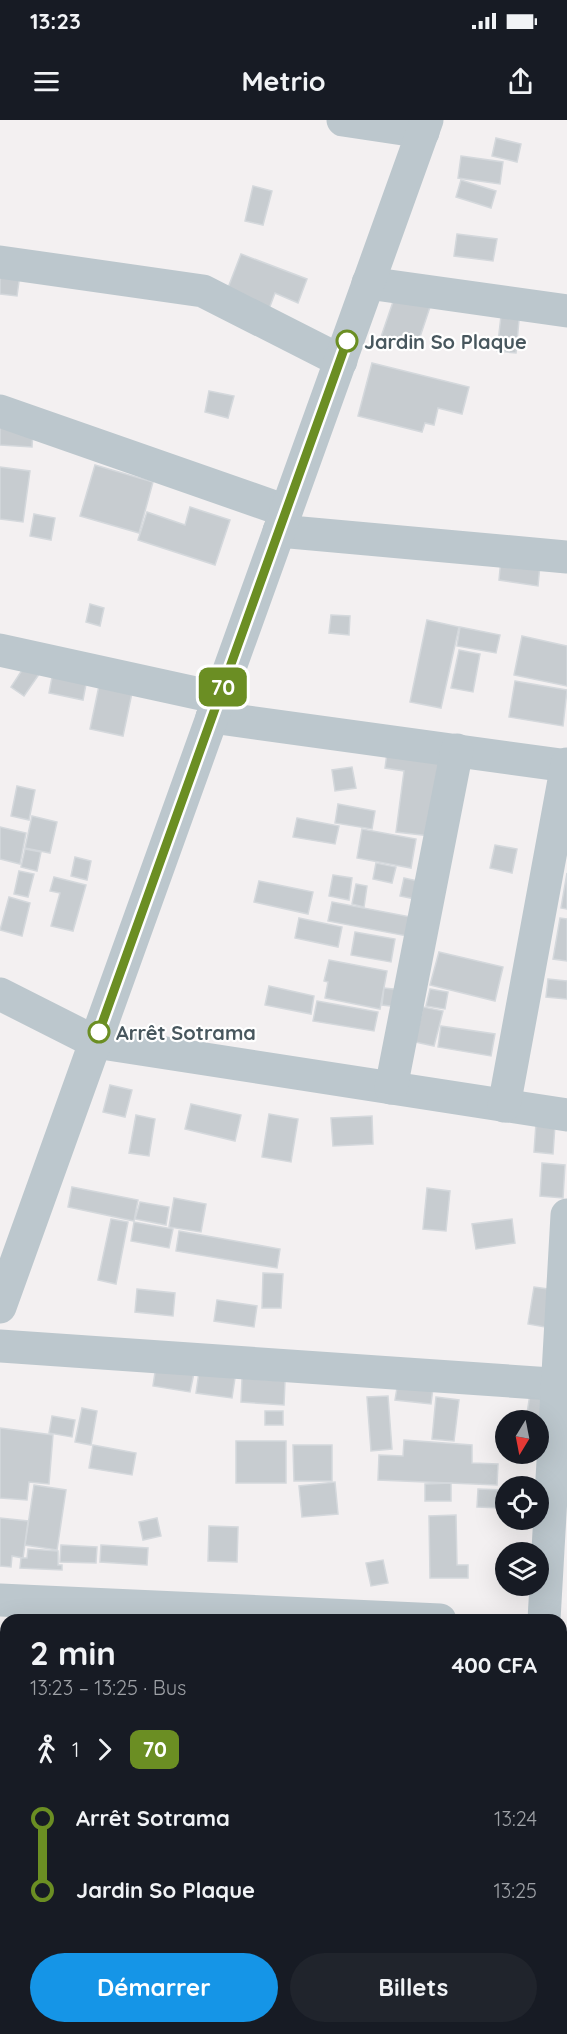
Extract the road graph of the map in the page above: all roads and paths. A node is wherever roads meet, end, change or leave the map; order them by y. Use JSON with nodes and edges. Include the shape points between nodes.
{"nodes":[{"id":1,"x":344,"y":120,"type":"edge"},
{"id":2,"x":425,"y":126,"type":"edge"},
{"id":3,"x":0,"y":262,"type":"edge"},
{"id":4,"x":368,"y":283,"type":"junction"},
{"id":5,"x":567,"y":311,"type":"edge"},
{"id":6,"x":340,"y":361,"type":"junction"},
{"id":7,"x":0,"y":411,"type":"edge"},
{"id":8,"x":282,"y":521,"type":"junction"},
{"id":9,"x":567,"y":557,"type":"edge"},
{"id":10,"x":0,"y":650,"type":"edge"},
{"id":11,"x":215,"y":708,"type":"junction"},
{"id":12,"x":457,"y":750,"type":"junction"},
{"id":13,"x":567,"y":765,"type":"edge"},
{"id":14,"x":0,"y":994,"type":"edge"},
{"id":15,"x":95,"y":1042,"type":"junction"},
{"id":16,"x":391,"y":1088,"type":"junction"},
{"id":17,"x":504,"y":1106,"type":"junction"},
{"id":18,"x":567,"y":1115,"type":"edge"},
{"id":19,"x":567,"y":1215,"type":"edge"},
{"id":20,"x":0,"y":1307,"type":"edge"},
{"id":21,"x":0,"y":1346,"type":"edge"},
{"id":22,"x":562,"y":1385,"type":"edge"},
{"id":23,"x":0,"y":1600,"type":"edge"},
{"id":24,"x":308,"y":1614,"type":"edge"},
{"id":25,"x":544,"y":1614,"type":"edge"}],
"edges":[{"from":1,"to":2,"type":"street"},
{"from":2,"to":4,"type":"street"},
{"from":3,"to":6,"type":"street","via":[[203,291]]},
{"from":4,"to":5,"type":"street"},
{"from":4,"to":6,"type":"street"},
{"from":6,"to":8,"type":"street"},
{"from":7,"to":8,"type":"street"},
{"from":8,"to":9,"type":"street"},
{"from":8,"to":11,"type":"street"},
{"from":10,"to":11,"type":"street"},
{"from":11,"to":12,"type":"street"},
{"from":11,"to":15,"type":"street"},
{"from":12,"to":13,"type":"street"},
{"from":12,"to":16,"type":"street"},
{"from":13,"to":17,"type":"street"},
{"from":14,"to":15,"type":"street"},
{"from":15,"to":16,"type":"street"},
{"from":15,"to":20,"type":"street"},
{"from":16,"to":17,"type":"street"},
{"from":17,"to":18,"type":"street"},
{"from":19,"to":22,"type":"street"},
{"from":21,"to":22,"type":"street"},
{"from":22,"to":25,"type":"street"},
{"from":23,"to":24,"type":"street"}]}
